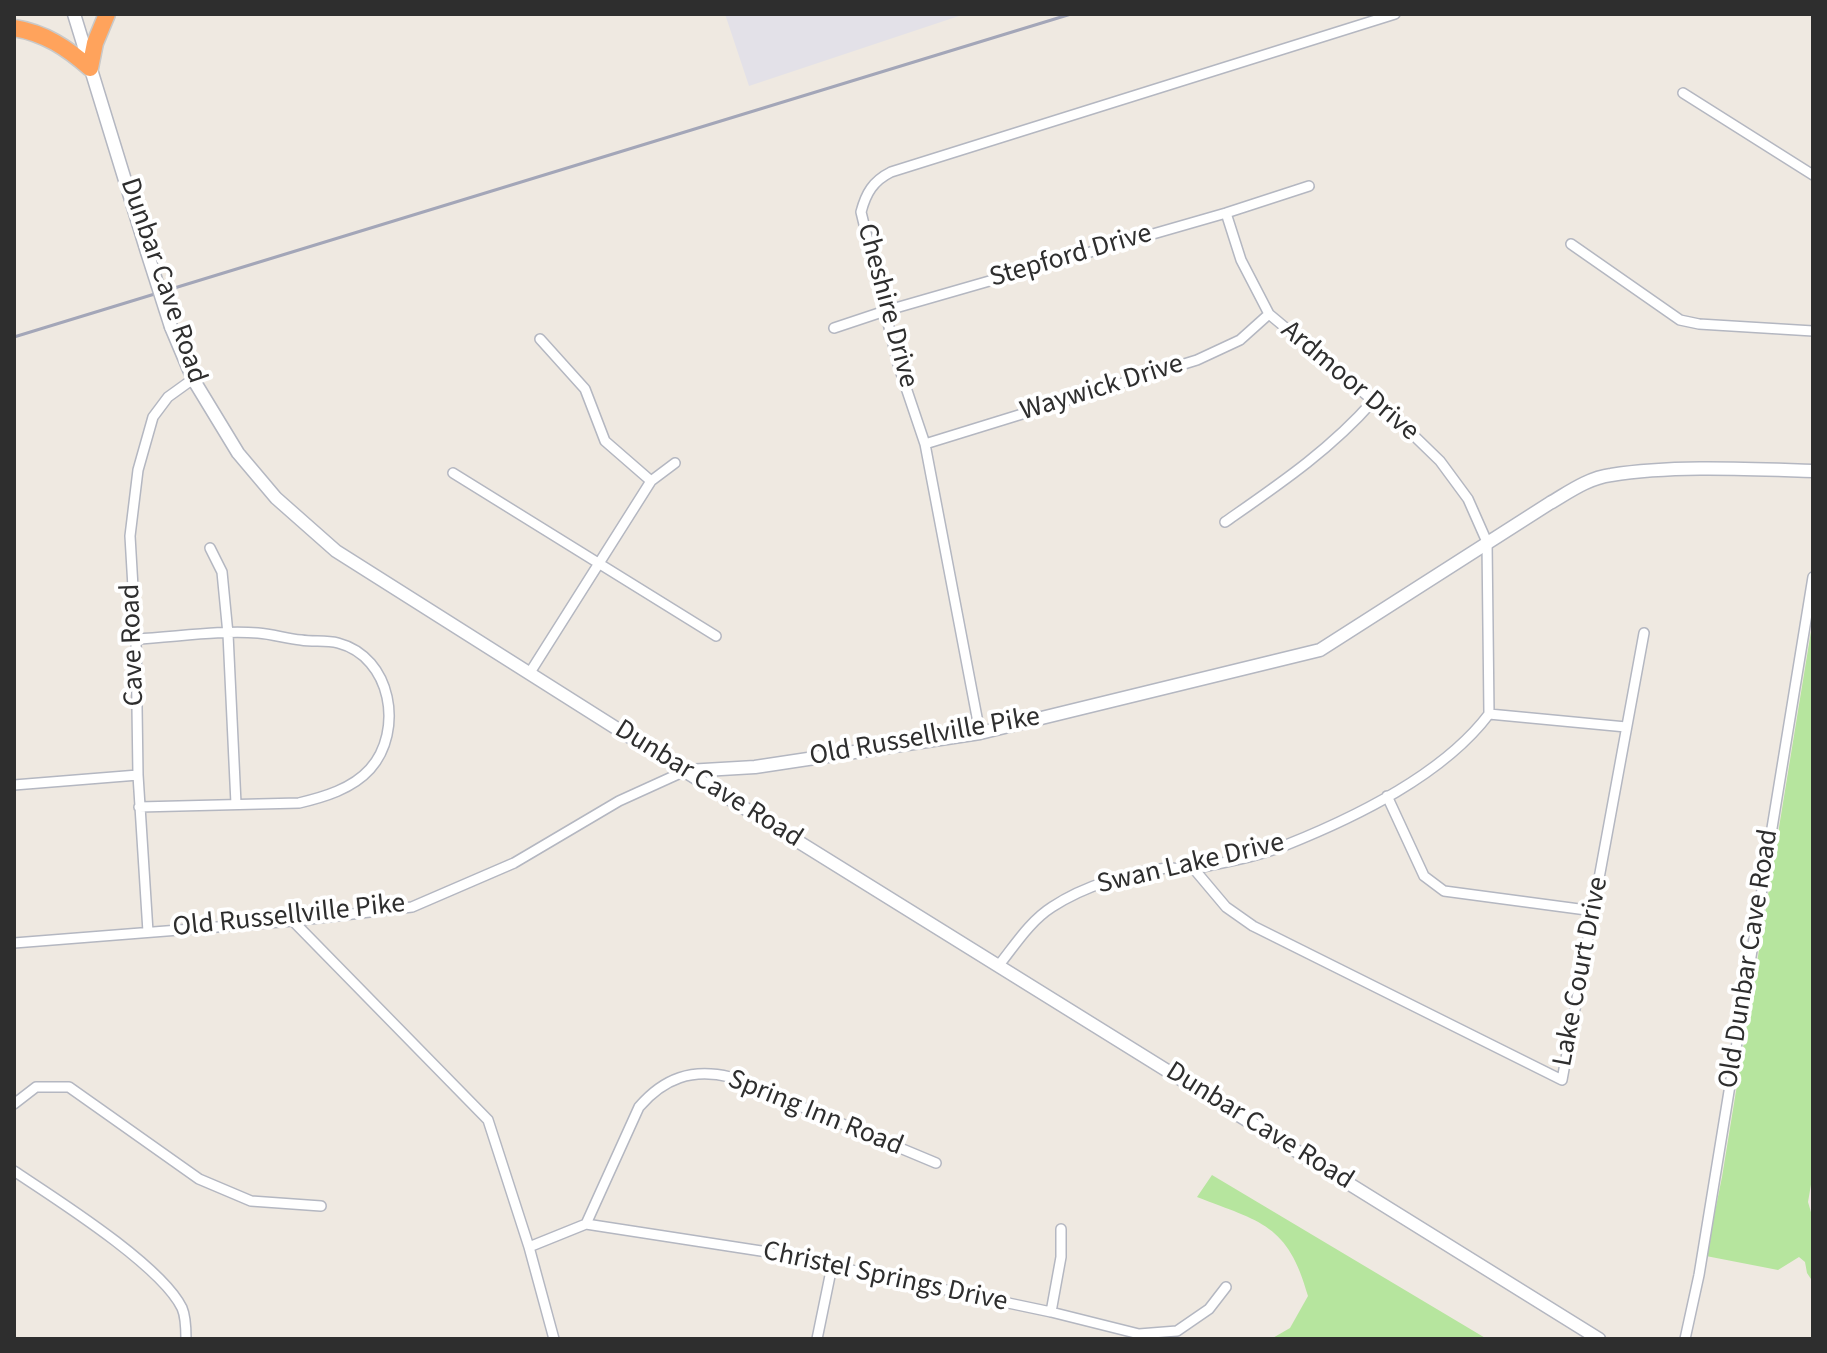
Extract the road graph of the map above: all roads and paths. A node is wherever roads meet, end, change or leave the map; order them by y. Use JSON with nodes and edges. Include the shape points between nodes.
{"nodes":[{"id":1,"x":74,"y":14,"type":"edge"},
{"id":2,"x":107,"y":14,"type":"edge"},
{"id":3,"x":1395,"y":14,"type":"edge"},
{"id":4,"x":14,"y":28,"type":"edge"},
{"id":5,"x":90,"y":68,"type":"junction"},
{"id":6,"x":1683,"y":93,"type":"dead end"},
{"id":7,"x":1813,"y":175,"type":"edge"},
{"id":8,"x":1309,"y":186,"type":"dead end"},
{"id":9,"x":1226,"y":213,"type":"junction"},
{"id":10,"x":1571,"y":244,"type":"dead end"},
{"id":11,"x":885,"y":311,"type":"junction"},
{"id":12,"x":1269,"y":314,"type":"junction"},
{"id":13,"x":834,"y":328,"type":"dead end"},
{"id":14,"x":1813,"y":331,"type":"edge"},
{"id":15,"x":540,"y":339,"type":"dead end"},
{"id":16,"x":193,"y":379,"type":"junction"},
{"id":17,"x":1373,"y":401,"type":"junction"},
{"id":18,"x":925,"y":444,"type":"junction"},
{"id":19,"x":675,"y":463,"type":"dead end"},
{"id":20,"x":1813,"y":471,"type":"edge"},
{"id":21,"x":453,"y":473,"type":"dead end"},
{"id":22,"x":651,"y":481,"type":"junction"},
{"id":23,"x":1225,"y":522,"type":"dead end"},
{"id":24,"x":1487,"y":542,"type":"junction"},
{"id":25,"x":210,"y":548,"type":"dead end"},
{"id":26,"x":597,"y":563,"type":"junction"},
{"id":27,"x":1813,"y":577,"type":"edge"},
{"id":28,"x":1644,"y":633,"type":"dead end"},
{"id":29,"x":228,"y":634,"type":"junction"},
{"id":30,"x":716,"y":636,"type":"dead end"},
{"id":31,"x":136,"y":639,"type":"junction"},
{"id":32,"x":529,"y":674,"type":"junction"},
{"id":33,"x":1489,"y":714,"type":"junction"},
{"id":34,"x":1626,"y":727,"type":"junction"},
{"id":35,"x":980,"y":733,"type":"junction"},
{"id":36,"x":685,"y":771,"type":"junction"},
{"id":37,"x":138,"y":775,"type":"junction"},
{"id":38,"x":14,"y":785,"type":"edge"},
{"id":39,"x":1387,"y":796,"type":"junction"},
{"id":40,"x":236,"y":804,"type":"junction"},
{"id":41,"x":139,"y":807,"type":"junction"},
{"id":42,"x":1194,"y":869,"type":"junction"},
{"id":43,"x":1594,"y":911,"type":"junction"},
{"id":44,"x":293,"y":921,"type":"junction"},
{"id":45,"x":148,"y":932,"type":"junction"},
{"id":46,"x":14,"y":943,"type":"edge"},
{"id":47,"x":999,"y":965,"type":"junction"},
{"id":48,"x":14,"y":1104,"type":"edge"},
{"id":49,"x":936,"y":1163,"type":"dead end"},
{"id":50,"x":14,"y":1171,"type":"edge"},
{"id":51,"x":321,"y":1206,"type":"dead end"},
{"id":52,"x":586,"y":1224,"type":"junction"},
{"id":53,"x":1061,"y":1229,"type":"dead end"},
{"id":54,"x":529,"y":1247,"type":"junction"},
{"id":55,"x":832,"y":1266,"type":"junction"},
{"id":56,"x":1226,"y":1287,"type":"dead end"},
{"id":57,"x":1051,"y":1312,"type":"junction"},
{"id":58,"x":186,"y":1339,"type":"edge"},
{"id":59,"x":554,"y":1339,"type":"edge"},
{"id":60,"x":817,"y":1339,"type":"edge"},
{"id":61,"x":1599,"y":1339,"type":"edge"},
{"id":62,"x":1685,"y":1339,"type":"edge"}],
"edges":[{"from":1,"to":5,"type":"main road","name":"Dunbar Cave Road"},
{"from":2,"to":5,"type":"highway"},
{"from":3,"to":11,"type":"street","name":"Cheshire Drive","via":[[880,178],[866,194],[861,212]]},
{"from":4,"to":5,"type":"highway","via":[[53,40]]},
{"from":5,"to":16,"type":"main road","name":"Dunbar Cave Road","bridge":true,"via":[[171,327]]},
{"from":6,"to":7,"type":"street"},
{"from":8,"to":9,"type":"street","name":"Stepford Drive"},
{"from":9,"to":11,"type":"street","name":"Stepford Drive"},
{"from":9,"to":12,"type":"street","name":"Ardmoor Drive","via":[[1241,260]]},
{"from":10,"to":14,"type":"street","via":[[1680,320]]},
{"from":11,"to":13,"type":"street","name":"Stepford Drive"},
{"from":11,"to":18,"type":"street","name":"Cheshire Drive"},
{"from":12,"to":17,"type":"street","name":"Ardmoor Drive"},
{"from":12,"to":18,"type":"street","name":"Waywick Drive","via":[[1240,340],[1197,360]]},
{"from":15,"to":22,"type":"street","via":[[585,389],[605,441]]},
{"from":16,"to":31,"type":"street","name":"Cave Road","via":[[168,397],[153,417],[138,470],[130,536]]},
{"from":16,"to":32,"type":"main road","name":"Dunbar Cave Road","via":[[238,453],[297,519],[346,558]]},
{"from":17,"to":23,"type":"street","via":[[1313,460]]},
{"from":17,"to":24,"type":"street","name":"Ardmoor Drive","via":[[1440,461],[1468,499]]},
{"from":18,"to":35,"type":"street","name":"Cheshire Drive"},
{"from":19,"to":22,"type":"street"},
{"from":20,"to":24,"type":"main road","name":"Old Russellville Pike","via":[[1712,468],[1609,475],[1581,484]]},
{"from":21,"to":26,"type":"street"},
{"from":22,"to":26,"type":"street"},
{"from":24,"to":33,"type":"street"},
{"from":24,"to":35,"type":"main road","name":"Old Russellville Pike","via":[[1320,650]]},
{"from":25,"to":29,"type":"street","via":[[222,572]]},
{"from":26,"to":30,"type":"street"},
{"from":26,"to":32,"type":"street"},
{"from":27,"to":62,"type":"street","name":"Old Dunbar Cave Road"},
{"from":28,"to":34,"type":"street","name":"Lake Court Drive"},
{"from":29,"to":31,"type":"street"},
{"from":29,"to":40,"type":"street"},
{"from":29,"to":40,"type":"street","via":[[338,643],[373,668],[390,707],[381,754],[352,784],[299,803]]},
{"from":31,"to":37,"type":"street","name":"Cave Road"},
{"from":32,"to":36,"type":"main road","name":"Dunbar Cave Road"},
{"from":33,"to":34,"type":"street"},
{"from":33,"to":39,"type":"street","name":"Swan Lake Drive","via":[[1453,754]]},
{"from":34,"to":43,"type":"street","name":"Lake Court Drive"},
{"from":35,"to":36,"type":"main road","name":"Old Russellville Pike","via":[[755,767]]},
{"from":36,"to":44,"type":"street","name":"Old Russellville Pike","via":[[619,801],[514,863],[412,907]]},
{"from":36,"to":47,"type":"main road","name":"Dunbar Cave Road"},
{"from":37,"to":38,"type":"street"},
{"from":37,"to":41,"type":"street","name":"Cave Road"},
{"from":39,"to":42,"type":"street","name":"Swan Lake Drive","via":[[1284,846]]},
{"from":39,"to":43,"type":"street","via":[[1424,876],[1444,891]]},
{"from":40,"to":41,"type":"street"},
{"from":41,"to":45,"type":"street","name":"Cave Road"},
{"from":42,"to":43,"type":"street","name":"Lake Court Drive","via":[[1226,907],[1253,926],[1562,1080]]},
{"from":42,"to":47,"type":"street","name":"Swan Lake Drive","via":[[1166,868],[1102,883],[1074,896],[1034,921]]},
{"from":44,"to":45,"type":"street","name":"Old Russellville Pike"},
{"from":44,"to":54,"type":"street","via":[[488,1120]]},
{"from":45,"to":46,"type":"street","name":"Old Russellville Pike"},
{"from":47,"to":61,"type":"main road","name":"Dunbar Cave Road"},
{"from":48,"to":51,"type":"street","via":[[36,1087],[69,1087],[199,1179],[251,1201]]},
{"from":49,"to":52,"type":"street","name":"Spring Inn Road","via":[[730,1077],[695,1073],[666,1083],[639,1107]]},
{"from":50,"to":58,"type":"street","via":[[150,1269],[184,1311]]},
{"from":52,"to":54,"type":"street"},
{"from":52,"to":55,"type":"street","name":"Christel Springs Drive"},
{"from":53,"to":57,"type":"street"},
{"from":54,"to":59,"type":"street"},
{"from":55,"to":57,"type":"street","name":"Christel Springs Drive"},
{"from":55,"to":60,"type":"street"},
{"from":56,"to":57,"type":"street","name":"Christel Springs Drive","via":[[1209,1309],[1177,1331],[1139,1334]]}]}
